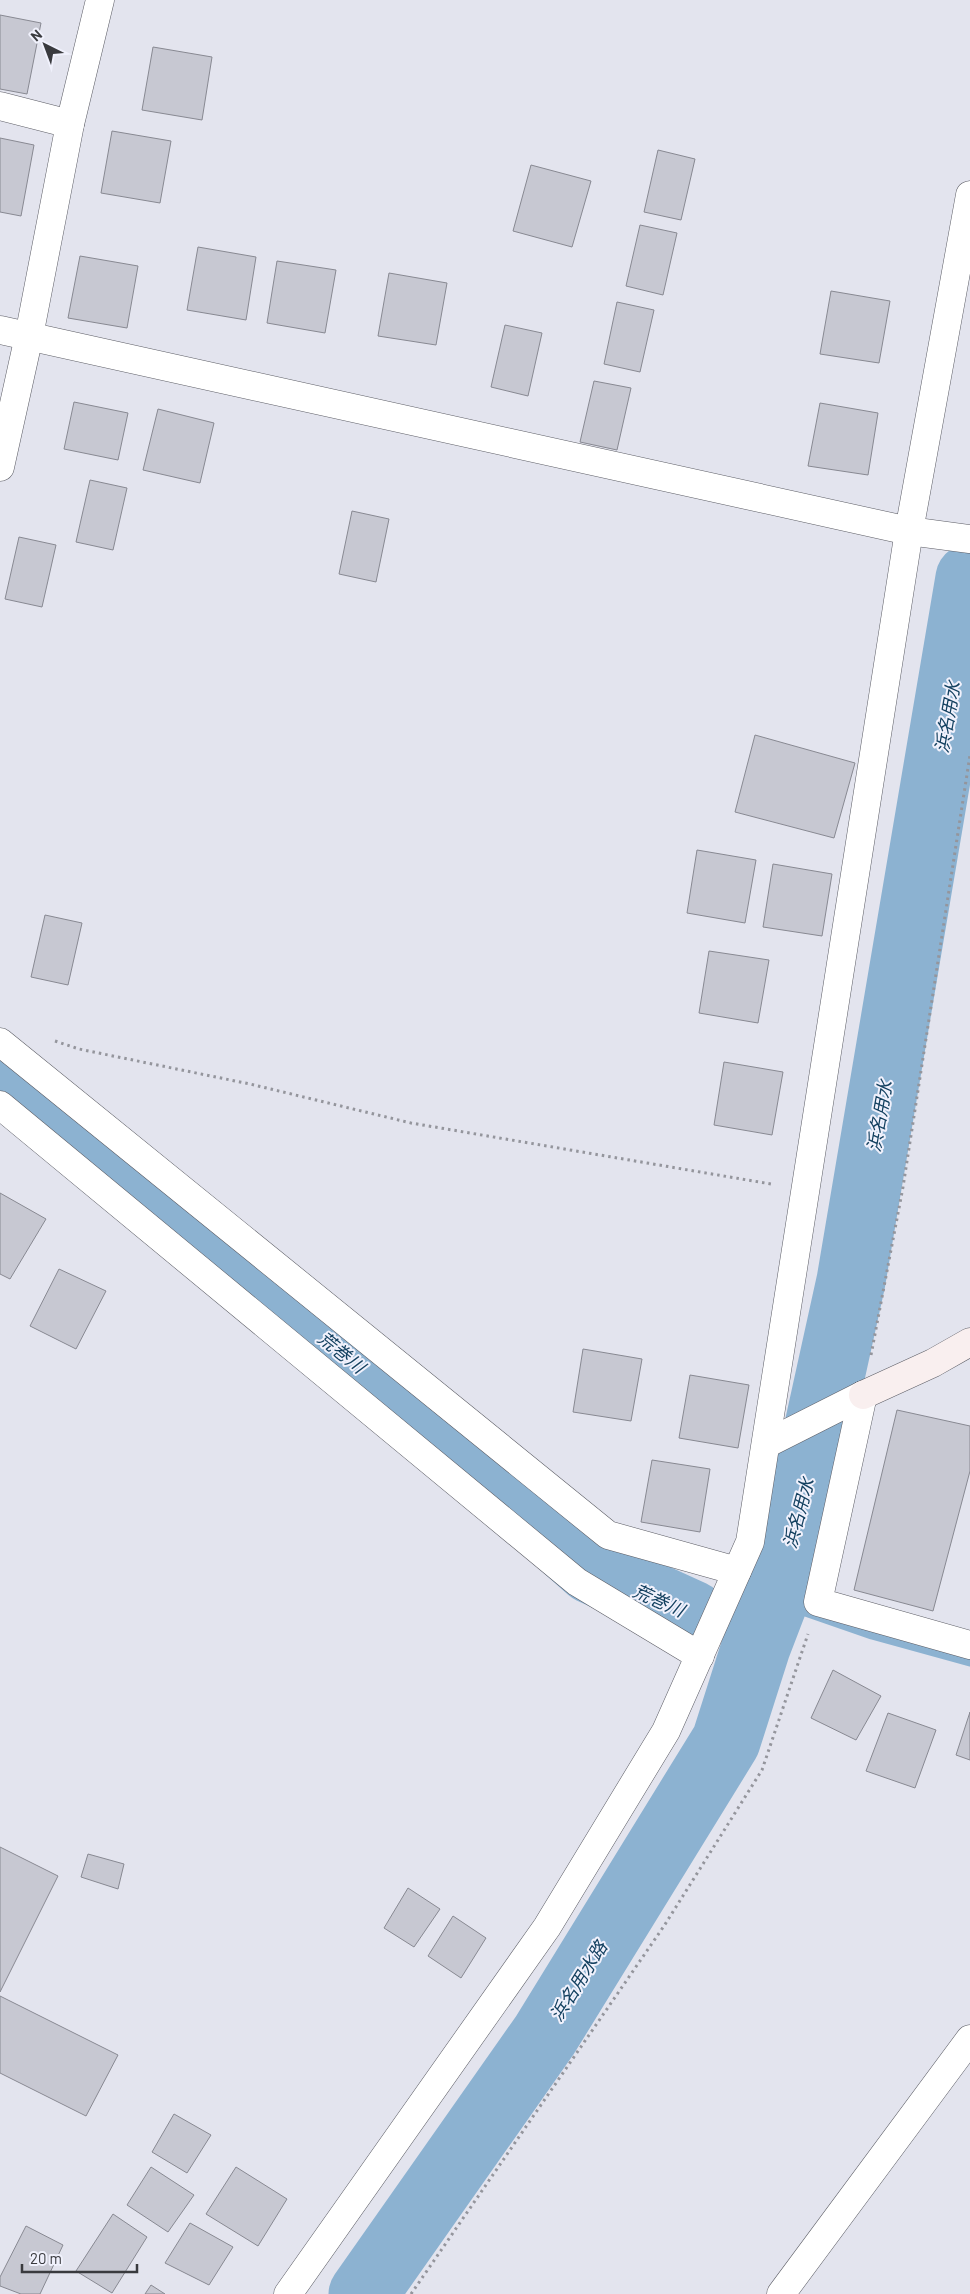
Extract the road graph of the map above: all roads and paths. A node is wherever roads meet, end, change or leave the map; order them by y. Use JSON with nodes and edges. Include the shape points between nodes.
{"nodes":[{"id":1,"x":100,"y":0,"type":"edge"},
{"id":2,"x":0,"y":106,"type":"edge"},
{"id":3,"x":70,"y":124,"type":"junction"},
{"id":4,"x":970,"y":195,"type":"edge"},
{"id":5,"x":0,"y":330,"type":"edge"},
{"id":6,"x":29,"y":336,"type":"junction"},
{"id":7,"x":0,"y":467,"type":"edge"},
{"id":8,"x":909,"y":531,"type":"junction"},
{"id":9,"x":970,"y":539,"type":"edge"},
{"id":10,"x":970,"y":755,"type":"edge"},
{"id":11,"x":52,"y":1040,"type":"dead end"},
{"id":12,"x":0,"y":1042,"type":"edge"},
{"id":13,"x":0,"y":1105,"type":"edge"},
{"id":14,"x":806,"y":1190,"type":"junction"},
{"id":15,"x":970,"y":1342,"type":"edge"},
{"id":16,"x":863,"y":1394,"type":"junction"},
{"id":17,"x":766,"y":1444,"type":"junction"},
{"id":18,"x":737,"y":1571,"type":"junction"},
{"id":19,"x":818,"y":1602,"type":"junction"},
{"id":20,"x":970,"y":1645,"type":"edge"},
{"id":21,"x":700,"y":1656,"type":"junction"},
{"id":22,"x":970,"y":2039,"type":"edge"},
{"id":23,"x":288,"y":2294,"type":"edge"},
{"id":24,"x":411,"y":2294,"type":"edge"},
{"id":25,"x":782,"y":2294,"type":"edge"}],
"edges":[{"from":1,"to":3,"type":"street"},
{"from":2,"to":3,"type":"street"},
{"from":3,"to":6,"type":"street"},
{"from":4,"to":8,"type":"street"},
{"from":5,"to":6,"type":"street"},
{"from":6,"to":7,"type":"street"},
{"from":6,"to":8,"type":"street"},
{"from":8,"to":9,"type":"street"},
{"from":8,"to":14,"type":"street"},
{"from":10,"to":16,"type":"path","via":[[902,1187]]},
{"from":11,"to":14,"type":"path","via":[[79,1049],[250,1084],[411,1123]]},
{"from":12,"to":18,"type":"street","via":[[608,1535]]},
{"from":13,"to":21,"type":"street","via":[[577,1582]]},
{"from":14,"to":17,"type":"street"},
{"from":15,"to":16,"type":"street","via":[[933,1363]]},
{"from":16,"to":17,"type":"street"},
{"from":16,"to":19,"type":"street"},
{"from":17,"to":18,"type":"street","via":[[750,1542]]},
{"from":18,"to":21,"type":"street"},
{"from":19,"to":20,"type":"street"},
{"from":19,"to":24,"type":"path","via":[[762,1770],[664,1926]]},
{"from":21,"to":23,"type":"street","via":[[666,1731],[547,1927]]},
{"from":22,"to":25,"type":"street"}]}
